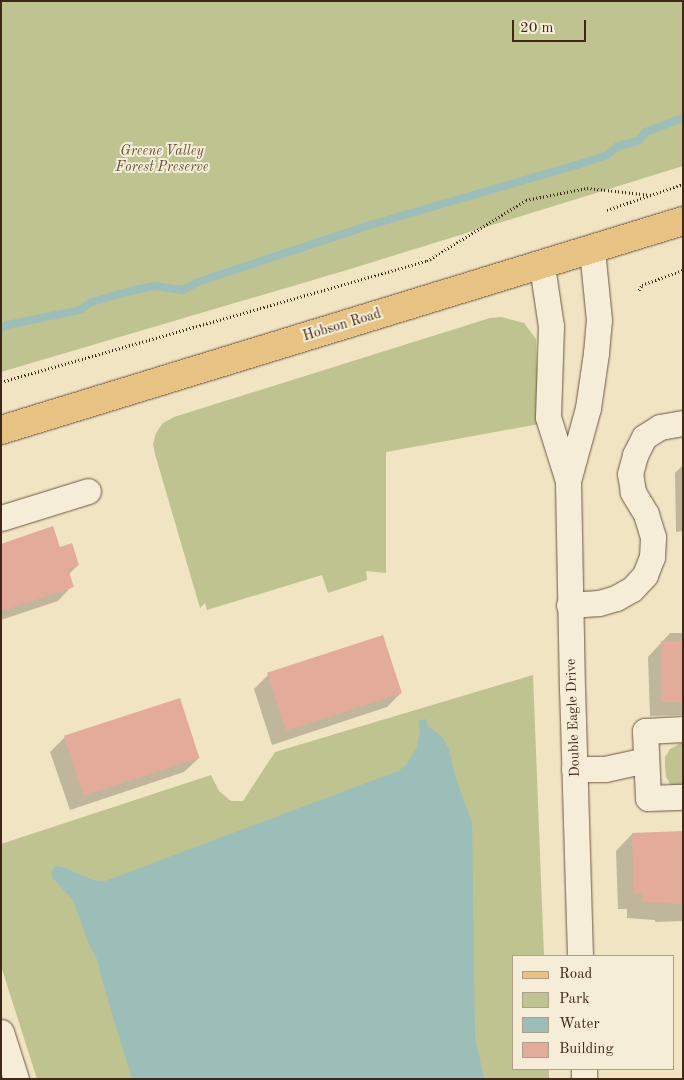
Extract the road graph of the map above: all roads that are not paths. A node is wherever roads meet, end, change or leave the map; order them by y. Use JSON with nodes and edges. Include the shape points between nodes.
{"nodes":[{"id":1,"x":683,"y":221,"type":"edge"},
{"id":2,"x":592,"y":250,"type":"junction"},
{"id":3,"x":542,"y":266,"type":"junction"},
{"id":4,"x":683,"y":423,"type":"edge"},
{"id":5,"x":1,"y":430,"type":"edge"},
{"id":6,"x":568,"y":481,"type":"junction"},
{"id":7,"x":88,"y":491,"type":"dead end"},
{"id":8,"x":1,"y":518,"type":"edge"},
{"id":9,"x":569,"y":605,"type":"junction"},
{"id":10,"x":683,"y":730,"type":"edge"},
{"id":11,"x":646,"y":760,"type":"junction"},
{"id":12,"x":574,"y":769,"type":"junction"},
{"id":13,"x":683,"y":797,"type":"edge"},
{"id":14,"x":580,"y":955,"type":"edge"},
{"id":15,"x":1,"y":1032,"type":"edge"},
{"id":16,"x":16,"y":1079,"type":"edge"}],
"edges":[{"from":1,"to":2,"type":"main road","name":"Hobson Road"},
{"from":2,"to":3,"type":"main road","name":"Hobson Road"},
{"from":2,"to":6,"type":"street","name":"Double Eagle Drive","via":[[599,320],[596,353],[588,408]]},
{"from":3,"to":5,"type":"main road","name":"Hobson Road"},
{"from":3,"to":6,"type":"street","name":"Double Eagle Drive","via":[[551,326],[548,417]]},
{"from":4,"to":9,"type":"street","via":[[660,427],[644,438],[630,474],[633,492],[646,514],[652,537],[652,557],[645,575],[632,589],[616,598]]},
{"from":6,"to":9,"type":"street","name":"Double Eagle Drive"},
{"from":7,"to":8,"type":"street"},
{"from":9,"to":12,"type":"street","name":"Double Eagle Drive"},
{"from":10,"to":11,"type":"street","via":[[645,731]]},
{"from":11,"to":12,"type":"street","via":[[605,769]]},
{"from":11,"to":13,"type":"street","via":[[648,798]]},
{"from":12,"to":14,"type":"street","name":"Double Eagle Drive"},
{"from":15,"to":16,"type":"street"}]}
